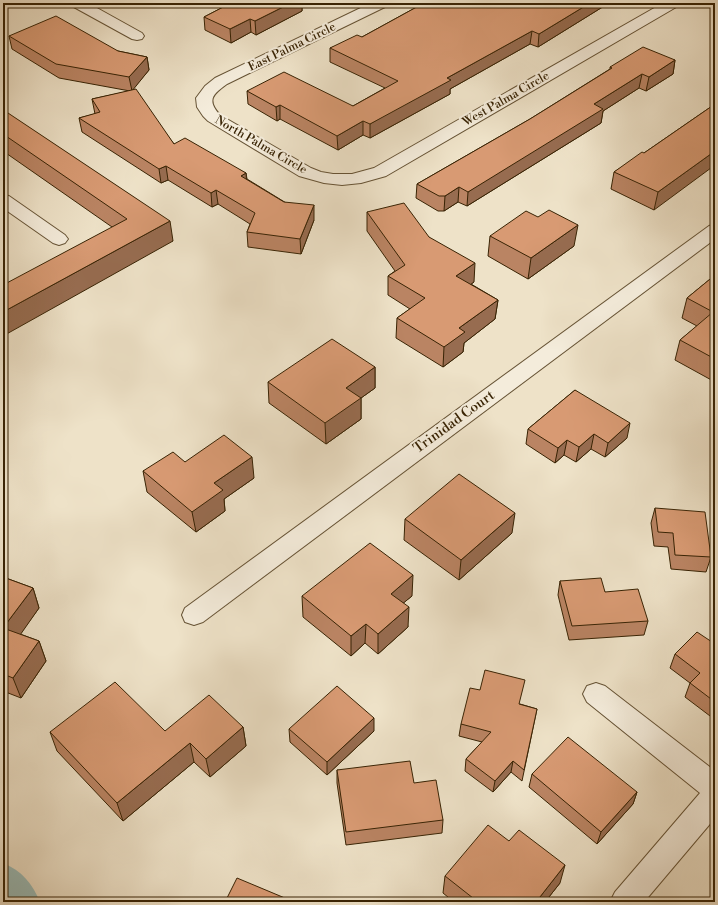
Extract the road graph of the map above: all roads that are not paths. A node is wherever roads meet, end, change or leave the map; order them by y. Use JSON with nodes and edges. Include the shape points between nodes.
{"nodes":[{"id":1,"x":382,"y":3,"type":"edge"},
{"id":2,"x":673,"y":3,"type":"edge"},
{"id":3,"x":83,"y":4,"type":"edge"},
{"id":4,"x":137,"y":36,"type":"dead end"},
{"id":5,"x":205,"y":95,"type":"joint"},
{"id":6,"x":334,"y":180,"type":"joint"},
{"id":7,"x":3,"y":200,"type":"edge"},
{"id":8,"x":715,"y":230,"type":"edge"},
{"id":9,"x":59,"y":239,"type":"dead end"},
{"id":10,"x":194,"y":615,"type":"dead end"},
{"id":11,"x":596,"y":694,"type":"dead end"},
{"id":12,"x":715,"y":788,"type":"edge"},
{"id":13,"x":715,"y":797,"type":"edge"},
{"id":14,"x":625,"y":902,"type":"edge"}],
"edges":[{"from":1,"to":5,"type":"street","name":"East Palma Circle","via":[[221,81],[211,87]]},
{"from":2,"to":6,"type":"street","name":"West Palma Circle","via":[[380,172],[361,179]]},
{"from":3,"to":4,"type":"street"},
{"from":5,"to":6,"type":"street","name":"North Palma Circle","via":[[203,103],[206,111],[214,118],[305,172]]},
{"from":7,"to":9,"type":"street"},
{"from":8,"to":10,"type":"street","name":"Trinidad Court"},
{"from":11,"to":12,"type":"street"},
{"from":13,"to":14,"type":"street"}]}
